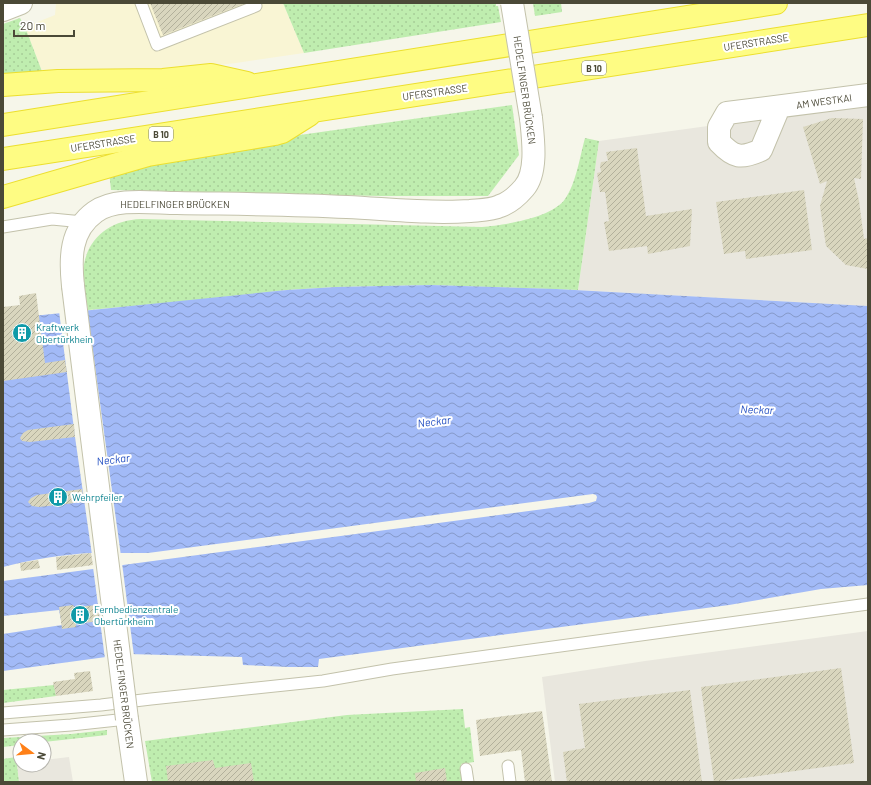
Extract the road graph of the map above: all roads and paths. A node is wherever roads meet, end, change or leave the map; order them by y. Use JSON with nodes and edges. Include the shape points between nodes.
{"nodes":[{"id":1,"x":21,"y":3,"type":"edge"},
{"id":2,"x":141,"y":3,"type":"edge"},
{"id":3,"x":512,"y":3,"type":"edge"},
{"id":4,"x":776,"y":3,"type":"edge"},
{"id":5,"x":256,"y":6,"type":"dead end"},
{"id":6,"x":3,"y":10,"type":"edge"},
{"id":7,"x":868,"y":24,"type":"edge"},
{"id":8,"x":3,"y":85,"type":"edge"},
{"id":9,"x":256,"y":85,"type":"junction"},
{"id":10,"x":868,"y":95,"type":"edge"},
{"id":11,"x":779,"y":107,"type":"dead end"},
{"id":12,"x":319,"y":110,"type":"junction"},
{"id":13,"x":3,"y":125,"type":"edge"},
{"id":14,"x":3,"y":159,"type":"edge"},
{"id":15,"x":3,"y":197,"type":"edge"},
{"id":16,"x":83,"y":222,"type":"junction"},
{"id":17,"x":3,"y":227,"type":"edge"},
{"id":18,"x":868,"y":604,"type":"edge"},
{"id":19,"x":3,"y":713,"type":"edge"},
{"id":20,"x":127,"y":719,"type":"junction"},
{"id":21,"x":5,"y":730,"type":"edge"},
{"id":22,"x":508,"y":766,"type":"dead end"},
{"id":23,"x":466,"y":769,"type":"dead end"},
{"id":24,"x":136,"y":778,"type":"edge"},
{"id":25,"x":468,"y":782,"type":"edge"},
{"id":26,"x":510,"y":782,"type":"edge"}],
"edges":[{"from":1,"to":6,"type":"street"},
{"from":2,"to":5,"type":"lane","via":[[157,45]]},
{"from":3,"to":16,"type":"street","name":"HEDELFINGER BRÜCKEN","bridge":true,"via":[[534,149],[531,175],[526,187],[500,206],[452,212],[130,203],[110,204]]},
{"from":4,"to":9,"type":"highway"},
{"from":7,"to":12,"type":"highway","name":"UFERSTRASSE","number":"B 10"},
{"from":8,"to":9,"type":"highway","via":[[163,80],[218,75]]},
{"from":9,"to":13,"type":"highway"},
{"from":10,"to":11,"type":"street","name":"AM WESTKAI"},
{"from":12,"to":14,"type":"highway","name":"UFERSTRASSE","number":"B 10"},
{"from":12,"to":15,"type":"highway","via":[[275,134],[148,155]]},
{"from":16,"to":17,"type":"lane","via":[[52,219]]},
{"from":16,"to":20,"type":"street","name":"HEDELFINGER BRÜCKEN","bridge":true,"via":[[76,234],[72,252],[73,286]]},
{"from":18,"to":19,"type":"lane","via":[[392,669],[323,681],[101,706]]},
{"from":20,"to":21,"type":"lane"},
{"from":20,"to":24,"type":"street","name":"HEDELFINGER BRÜCKEN"},
{"from":22,"to":26,"type":"lane"},
{"from":23,"to":25,"type":"lane"}]}
